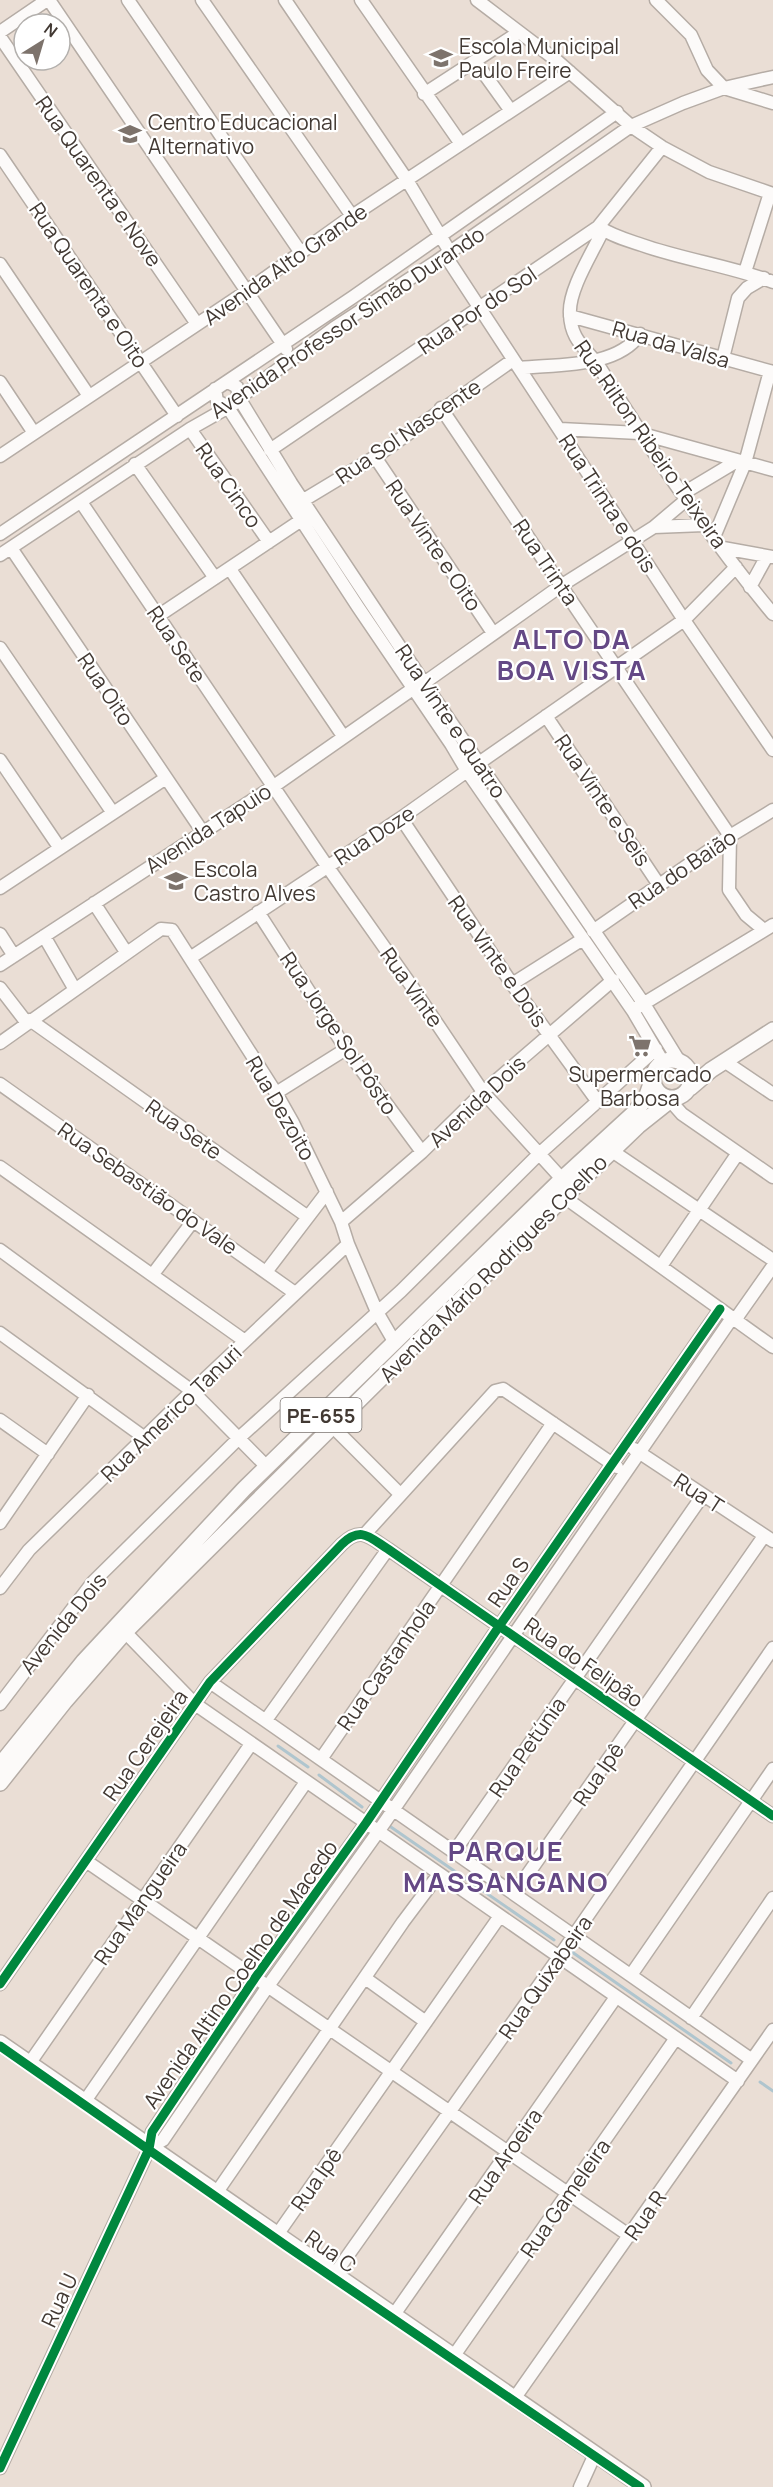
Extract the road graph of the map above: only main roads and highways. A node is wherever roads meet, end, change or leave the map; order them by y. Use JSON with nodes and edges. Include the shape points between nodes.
{"nodes":[{"id":1,"x":773,"y":1030,"type":"edge"},
{"id":2,"x":653,"y":1078,"type":"junction"},
{"id":3,"x":690,"y":1088,"type":"junction"},
{"id":4,"x":670,"y":1099,"type":"junction"},
{"id":5,"x":0,"y":1765,"type":"edge"},
{"id":6,"x":0,"y":1784,"type":"edge"},
{"id":7,"x":0,"y":2043,"type":"edge"},
{"id":8,"x":643,"y":2487,"type":"edge"}],
"edges":[{"from":1,"to":3,"type":"main road","number":"PE-655","via":[[696,1080]]},
{"from":2,"to":3,"type":"main road","number":"PE-655","via":[[659,1055],[685,1064],[692,1075]]},
{"from":2,"to":4,"type":"main road","via":[[655,1088]]},
{"from":2,"to":5,"type":"main road","name":"Avenida Mário Rodrigues Coelho","number":"PE-655","via":[[641,1105],[267,1467],[84,1661]]},
{"from":3,"to":4,"type":"main road","number":"PE-655"},
{"from":4,"to":6,"type":"main road","name":"Avenida Mário Rodrigues Coelho","number":"PE-655","via":[[564,1197],[125,1632]]},
{"from":7,"to":8,"type":"main road","name":"Rua C"}]}
